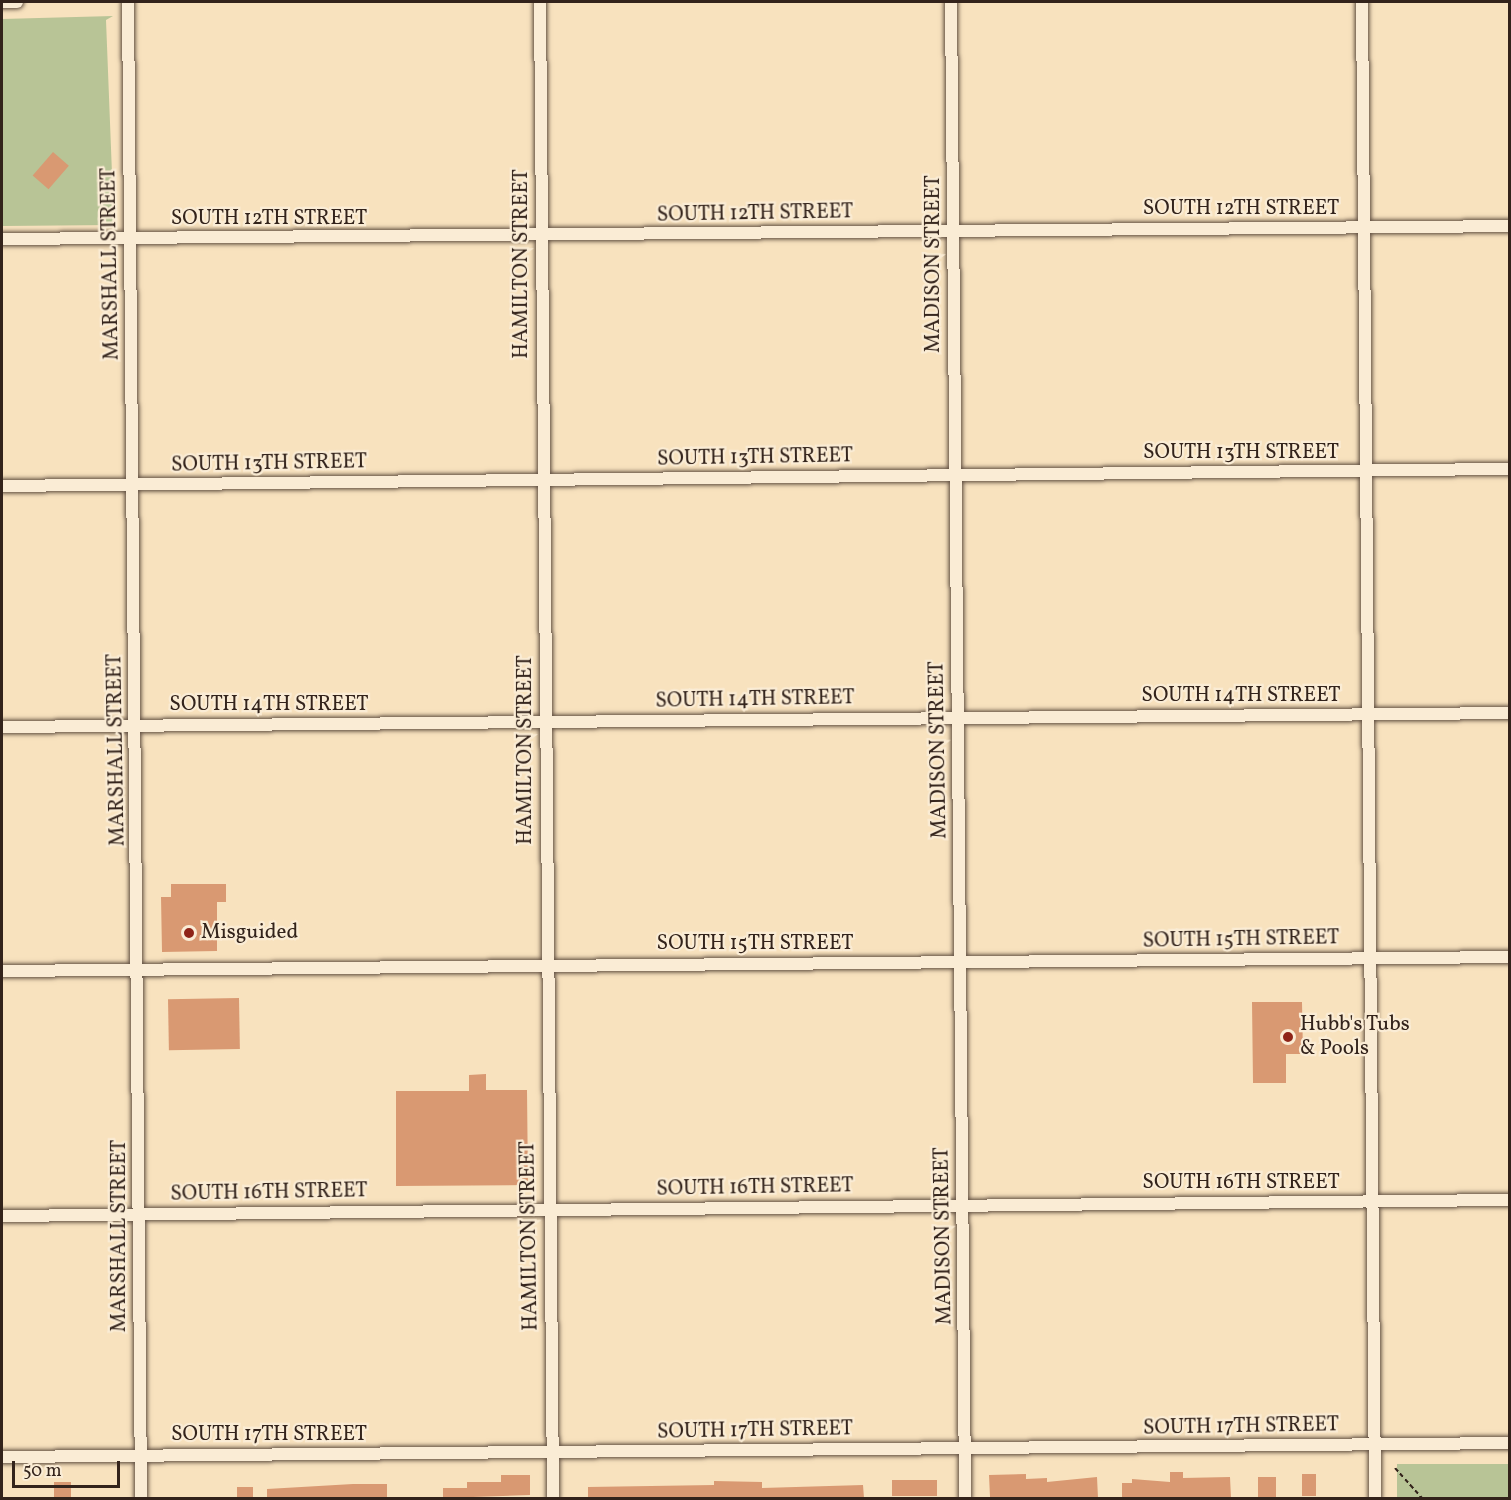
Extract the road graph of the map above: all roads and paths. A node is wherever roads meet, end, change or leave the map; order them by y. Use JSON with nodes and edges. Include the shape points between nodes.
{"nodes":[{"id":1,"x":2,"y":2,"type":"edge"},
{"id":2,"x":17,"y":2,"type":"edge"},
{"id":3,"x":128,"y":2,"type":"edge"},
{"id":4,"x":540,"y":2,"type":"edge"},
{"id":5,"x":951,"y":2,"type":"edge"},
{"id":6,"x":1362,"y":2,"type":"edge"},
{"id":7,"x":1509,"y":226,"type":"edge"},
{"id":8,"x":1364,"y":228,"type":"junction"},
{"id":9,"x":953,"y":231,"type":"junction"},
{"id":10,"x":542,"y":237,"type":"junction"},
{"id":11,"x":130,"y":238,"type":"junction"},
{"id":12,"x":2,"y":239,"type":"edge"},
{"id":13,"x":1509,"y":469,"type":"edge"},
{"id":14,"x":1366,"y":471,"type":"junction"},
{"id":15,"x":955,"y":474,"type":"junction"},
{"id":16,"x":543,"y":481,"type":"junction"},
{"id":17,"x":132,"y":485,"type":"junction"},
{"id":18,"x":2,"y":486,"type":"edge"},
{"id":19,"x":1509,"y":713,"type":"edge"},
{"id":20,"x":1369,"y":715,"type":"junction"},
{"id":21,"x":958,"y":718,"type":"junction"},
{"id":22,"x":545,"y":722,"type":"junction"},
{"id":23,"x":136,"y":726,"type":"junction"},
{"id":24,"x":2,"y":727,"type":"edge"},
{"id":25,"x":1509,"y":957,"type":"edge"},
{"id":26,"x":1370,"y":958,"type":"junction"},
{"id":27,"x":960,"y":963,"type":"junction"},
{"id":28,"x":547,"y":964,"type":"junction"},
{"id":29,"x":138,"y":969,"type":"junction"},
{"id":30,"x":2,"y":971,"type":"edge"},
{"id":31,"x":1509,"y":1200,"type":"edge"},
{"id":32,"x":1372,"y":1202,"type":"junction"},
{"id":33,"x":963,"y":1205,"type":"junction"},
{"id":34,"x":549,"y":1210,"type":"junction"},
{"id":35,"x":139,"y":1214,"type":"junction"},
{"id":36,"x":2,"y":1216,"type":"edge"},
{"id":37,"x":1509,"y":1443,"type":"edge"},
{"id":38,"x":1375,"y":1445,"type":"junction"},
{"id":39,"x":965,"y":1449,"type":"junction"},
{"id":40,"x":552,"y":1453,"type":"junction"},
{"id":41,"x":141,"y":1455,"type":"junction"},
{"id":42,"x":2,"y":1457,"type":"edge"},
{"id":43,"x":1395,"y":1468,"type":"dead end"},
{"id":44,"x":141,"y":1498,"type":"edge"},
{"id":45,"x":553,"y":1498,"type":"edge"},
{"id":46,"x":965,"y":1498,"type":"edge"},
{"id":47,"x":1375,"y":1498,"type":"edge"},
{"id":48,"x":1422,"y":1498,"type":"edge"}],
"edges":[{"from":1,"to":2,"type":"street"},
{"from":3,"to":11,"type":"street","name":"MARSHALL STREET"},
{"from":4,"to":10,"type":"street","name":"HAMILTON STREET"},
{"from":5,"to":9,"type":"street","name":"MADISON STREET"},
{"from":6,"to":8,"type":"street"},
{"from":7,"to":8,"type":"street","name":"SOUTH 12TH STREET"},
{"from":8,"to":9,"type":"street","name":"SOUTH 12TH STREET"},
{"from":8,"to":14,"type":"street"},
{"from":9,"to":10,"type":"street","name":"SOUTH 12TH STREET"},
{"from":9,"to":15,"type":"street","name":"MADISON STREET"},
{"from":10,"to":11,"type":"street","name":"SOUTH 12TH STREET"},
{"from":10,"to":16,"type":"street","name":"HAMILTON STREET"},
{"from":11,"to":12,"type":"street","name":"SOUTH 12TH STREET"},
{"from":11,"to":17,"type":"street","name":"MARSHALL STREET"},
{"from":13,"to":14,"type":"street","name":"SOUTH 13TH STREET"},
{"from":14,"to":15,"type":"street","name":"SOUTH 13TH STREET"},
{"from":14,"to":20,"type":"street"},
{"from":15,"to":16,"type":"street","name":"SOUTH 13TH STREET"},
{"from":15,"to":21,"type":"street","name":"MADISON STREET"},
{"from":16,"to":17,"type":"street","name":"SOUTH 13TH STREET"},
{"from":16,"to":22,"type":"street","name":"HAMILTON STREET"},
{"from":17,"to":18,"type":"street","name":"SOUTH 13TH STREET"},
{"from":17,"to":23,"type":"street","name":"MARSHALL STREET"},
{"from":19,"to":20,"type":"street","name":"SOUTH 14TH STREET"},
{"from":20,"to":21,"type":"street","name":"SOUTH 14TH STREET"},
{"from":20,"to":26,"type":"street"},
{"from":21,"to":22,"type":"street","name":"SOUTH 14TH STREET"},
{"from":21,"to":27,"type":"street","name":"MADISON STREET"},
{"from":22,"to":23,"type":"street","name":"SOUTH 14TH STREET"},
{"from":22,"to":28,"type":"street","name":"HAMILTON STREET"},
{"from":23,"to":24,"type":"street","name":"SOUTH 14TH STREET"},
{"from":23,"to":29,"type":"street","name":"MARSHALL STREET"},
{"from":25,"to":26,"type":"street","name":"SOUTH 15TH STREET"},
{"from":26,"to":27,"type":"street","name":"SOUTH 15TH STREET"},
{"from":26,"to":32,"type":"street"},
{"from":27,"to":28,"type":"street","name":"SOUTH 15TH STREET"},
{"from":27,"to":33,"type":"street","name":"MADISON STREET"},
{"from":28,"to":29,"type":"street","name":"SOUTH 15TH STREET"},
{"from":28,"to":34,"type":"street","name":"HAMILTON STREET"},
{"from":29,"to":30,"type":"street","name":"SOUTH 15TH STREET"},
{"from":29,"to":35,"type":"street","name":"MARSHALL STREET"},
{"from":31,"to":32,"type":"street","name":"SOUTH 16TH STREET"},
{"from":32,"to":33,"type":"street","name":"SOUTH 16TH STREET"},
{"from":32,"to":38,"type":"street"},
{"from":33,"to":34,"type":"street","name":"SOUTH 16TH STREET"},
{"from":33,"to":39,"type":"street","name":"MADISON STREET"},
{"from":34,"to":35,"type":"street","name":"SOUTH 16TH STREET"},
{"from":34,"to":40,"type":"street","name":"HAMILTON STREET"},
{"from":35,"to":36,"type":"street","name":"SOUTH 16TH STREET"},
{"from":35,"to":41,"type":"street","name":"MARSHALL STREET"},
{"from":37,"to":38,"type":"street","name":"SOUTH 17TH STREET"},
{"from":38,"to":39,"type":"street","name":"SOUTH 17TH STREET"},
{"from":38,"to":47,"type":"street"},
{"from":39,"to":40,"type":"street","name":"SOUTH 17TH STREET"},
{"from":39,"to":46,"type":"street","name":"MADISON STREET"},
{"from":40,"to":41,"type":"street","name":"SOUTH 17TH STREET"},
{"from":40,"to":45,"type":"street","name":"HAMILTON STREET"},
{"from":41,"to":42,"type":"street","name":"SOUTH 17TH STREET"},
{"from":41,"to":44,"type":"street","name":"MARSHALL STREET"},
{"from":43,"to":48,"type":"path"}]}
